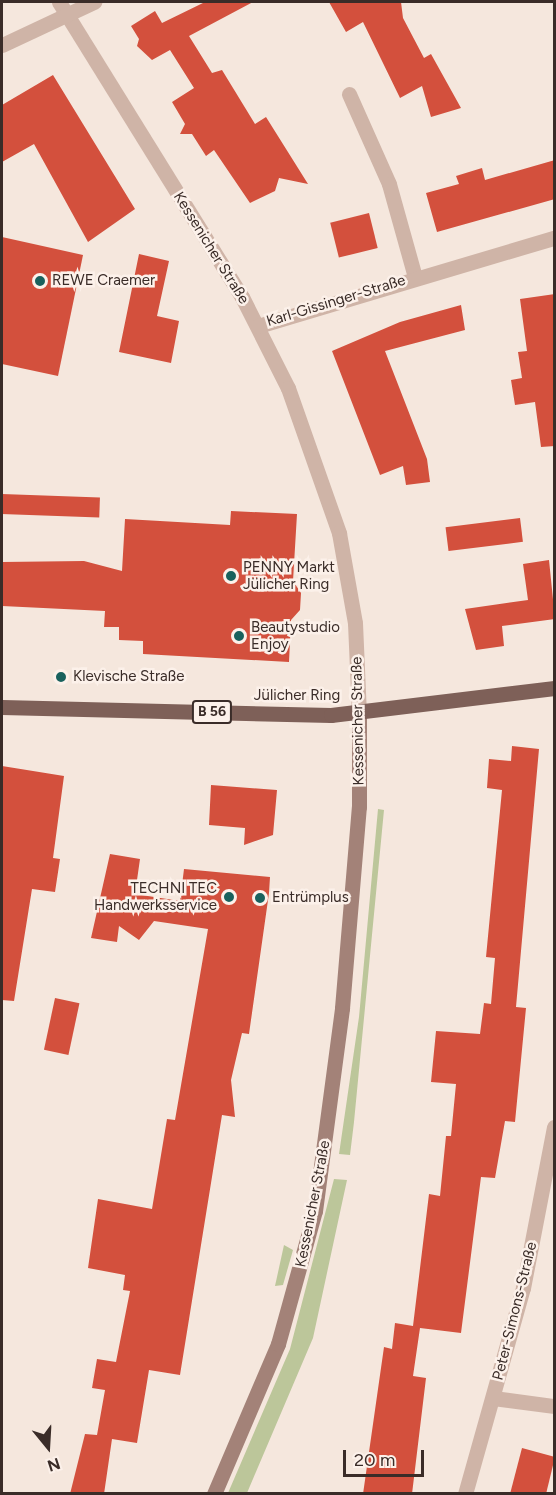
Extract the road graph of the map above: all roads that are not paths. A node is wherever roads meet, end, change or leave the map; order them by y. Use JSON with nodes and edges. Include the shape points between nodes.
{"nodes":[{"id":1,"x":94,"y":2,"type":"edge"},
{"id":2,"x":63,"y":7,"type":"edge"},
{"id":3,"x":2,"y":45,"type":"edge"},
{"id":4,"x":348,"y":94,"type":"dead end"},
{"id":5,"x":555,"y":238,"type":"edge"},
{"id":6,"x":415,"y":277,"type":"junction"},
{"id":7,"x":258,"y":326,"type":"junction"},
{"id":8,"x":555,"y":688,"type":"edge"},
{"id":9,"x":2,"y":707,"type":"edge"},
{"id":10,"x":359,"y":713,"type":"junction"},
{"id":11,"x":555,"y":1127,"type":"edge"},
{"id":12,"x":493,"y":1398,"type":"junction"},
{"id":13,"x":555,"y":1406,"type":"edge"},
{"id":14,"x":214,"y":1494,"type":"edge"},
{"id":15,"x":465,"y":1494,"type":"edge"}],
"edges":[{"from":1,"to":2,"type":"street"},
{"from":2,"to":3,"type":"street"},
{"from":2,"to":7,"type":"street","name":"Kessenicher Straße"},
{"from":4,"to":6,"type":"street","name":"Karl-Gissinger-Straße","via":[[389,184]]},
{"from":5,"to":6,"type":"street","name":"Karl-Gissinger-Straße"},
{"from":6,"to":7,"type":"street","name":"Karl-Gissinger-Straße"},
{"from":7,"to":10,"type":"street","name":"Kessenicher Straße","via":[[309,436],[339,533],[355,623]]},
{"from":8,"to":10,"type":"main road","name":"Jülicher Ring","number":"B 56"},
{"from":9,"to":10,"type":"main road","name":"Jülicher Ring","number":"B 56"},
{"from":10,"to":14,"type":"main road","name":"Kessenicher Straße","via":[[359,807],[342,1008],[315,1211],[278,1344]]},
{"from":11,"to":12,"type":"street","name":"Peter-Simons-Straße","via":[[523,1288]]},
{"from":12,"to":13,"type":"street"},
{"from":12,"to":15,"type":"street","name":"Peter-Simons-Straße"}]}
